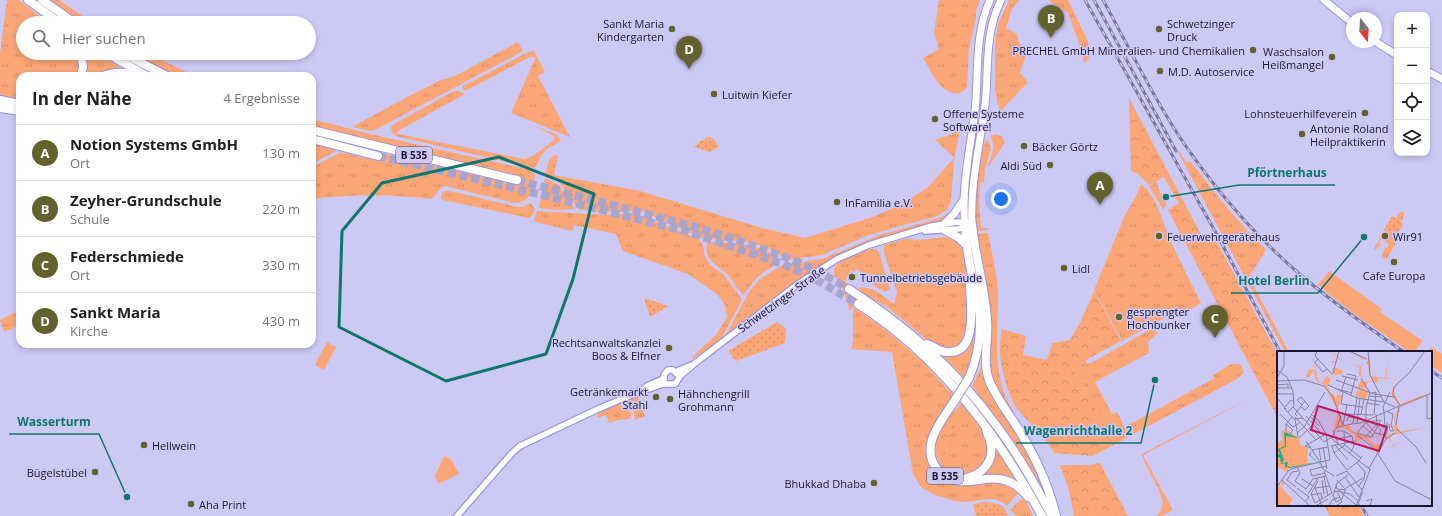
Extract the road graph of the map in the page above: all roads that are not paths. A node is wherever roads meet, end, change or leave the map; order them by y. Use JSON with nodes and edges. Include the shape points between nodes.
{"nodes":[{"id":1,"x":28,"y":0,"type":"edge"},
{"id":2,"x":42,"y":0,"type":"edge"},
{"id":3,"x":990,"y":0,"type":"edge"},
{"id":4,"x":1001,"y":0,"type":"edge"},
{"id":5,"x":1324,"y":0,"type":"edge"},
{"id":6,"x":50,"y":16,"type":"edge"},
{"id":7,"x":64,"y":16,"type":"edge"},
{"id":8,"x":1346,"y":18,"type":"edge"},
{"id":9,"x":1382,"y":46,"type":"edge"},
{"id":10,"x":1394,"y":53,"type":"edge"},
{"id":11,"x":82,"y":60,"type":"edge"},
{"id":12,"x":118,"y":60,"type":"edge"},
{"id":13,"x":136,"y":60,"type":"edge"},
{"id":14,"x":82,"y":72,"type":"edge"},
{"id":15,"x":140,"y":72,"type":"edge"},
{"id":16,"x":159,"y":72,"type":"edge"},
{"id":17,"x":1430,"y":72,"type":"edge"},
{"id":18,"x":1442,"y":78,"type":"edge"},
{"id":19,"x":0,"y":96,"type":"edge"},
{"id":20,"x":4,"y":101,"type":"edge"},
{"id":21,"x":16,"y":103,"type":"edge"},
{"id":22,"x":0,"y":109,"type":"edge"},
{"id":23,"x":16,"y":111,"type":"edge"},
{"id":24,"x":316,"y":131,"type":"edge"},
{"id":25,"x":316,"y":140,"type":"edge"},
{"id":26,"x":378,"y":156,"type":"tunnel mouth"},
{"id":27,"x":517,"y":180,"type":"tunnel mouth"},
{"id":28,"x":964,"y":198,"type":"junction"},
{"id":29,"x":967,"y":224,"type":"junction"},
{"id":30,"x":945,"y":227,"type":"junction"},
{"id":31,"x":967,"y":246,"type":"junction"},
{"id":32,"x":971,"y":271,"type":"junction"},
{"id":33,"x":849,"y":288,"type":"tunnel mouth"},
{"id":34,"x":858,"y":304,"type":"tunnel mouth"},
{"id":35,"x":919,"y":340,"type":"junction"},
{"id":36,"x":987,"y":347,"type":"junction"},
{"id":37,"x":694,"y":364,"type":"junction"},
{"id":38,"x":675,"y":372,"type":"junction"},
{"id":39,"x":678,"y":378,"type":"junction"},
{"id":40,"x":970,"y":379,"type":"junction"},
{"id":41,"x":665,"y":381,"type":"junction"},
{"id":42,"x":956,"y":402,"type":"junction"},
{"id":43,"x":984,"y":422,"type":"junction"},
{"id":44,"x":456,"y":516,"type":"edge"},
{"id":45,"x":1042,"y":516,"type":"edge"},
{"id":46,"x":1052,"y":516,"type":"edge"},
{"id":47,"x":1056,"y":516,"type":"edge"}],
"edges":[{"from":1,"to":6,"type":"highway"},
{"from":2,"to":7,"type":"highway"},
{"from":3,"to":28,"type":"main road","via":[[983,18],[979,43]]},
{"from":4,"to":29,"type":"main road","via":[[991,28],[985,101]]},
{"from":5,"to":8,"type":"main road"},
{"from":9,"to":10,"type":"main road"},
{"from":11,"to":14,"type":"highway"},
{"from":12,"to":15,"type":"highway"},
{"from":13,"to":16,"type":"highway"},
{"from":17,"to":18,"type":"main road"},
{"from":19,"to":20,"type":"highway"},
{"from":20,"to":21,"type":"highway"},
{"from":22,"to":23,"type":"highway"},
{"from":24,"to":27,"type":"highway","number":"B 535"},
{"from":25,"to":26,"type":"highway"},
{"from":28,"to":29,"type":"main road"},
{"from":28,"to":30,"type":"main road"},
{"from":29,"to":30,"type":"street","name":"Schwetzinger Straße"},
{"from":29,"to":31,"type":"highway","number":"B 535"},
{"from":29,"to":36,"type":"highway","number":"B 535","via":[[987,318]]},
{"from":30,"to":31,"type":"highway"},
{"from":30,"to":37,"type":"street","name":"Schwetzinger Straße","via":[[919,231],[869,245],[825,266]]},
{"from":31,"to":32,"type":"highway","number":"B 535"},
{"from":32,"to":35,"type":"highway","number":"B 535","via":[[971,330],[966,343],[958,350],[948,352]]},
{"from":32,"to":40,"type":"highway","number":"B 535","via":[[976,289],[981,337]]},
{"from":33,"to":35,"type":"highway","number":"B 535"},
{"from":34,"to":43,"type":"highway","number":"B 535","via":[[893,329],[926,358]]},
{"from":35,"to":46,"type":"highway","number":"B 535","via":[[959,379],[996,424],[1027,470]]},
{"from":36,"to":40,"type":"highway","number":"B 535","via":[[980,366]]},
{"from":36,"to":47,"type":"highway","number":"B 535","via":[[989,381],[1034,456]]},
{"from":37,"to":38,"type":"street","name":"Schwetzinger Straße"},
{"from":37,"to":39,"type":"street","name":"Schwetzinger Straße"},
{"from":38,"to":39,"type":"street"},
{"from":38,"to":41,"type":"street","via":[[668,370],[665,373]]},
{"from":39,"to":41,"type":"street","via":[[675,384]]},
{"from":40,"to":42,"type":"highway","number":"B 535","bridge":true},
{"from":41,"to":44,"type":"street","via":[[520,446]]},
{"from":42,"to":43,"type":"highway","number":"B 535","via":[[935,442],[934,453],[938,465],[944,471],[955,477],[966,478],[986,466],[991,456],[991,446]]},
{"from":42,"to":45,"type":"highway","number":"B 535","via":[[932,439],[931,456],[938,469],[948,478],[960,482],[994,478],[1011,482],[1021,489]]},
{"from":43,"to":45,"type":"highway","number":"B 535","via":[[1016,470]]}]}
